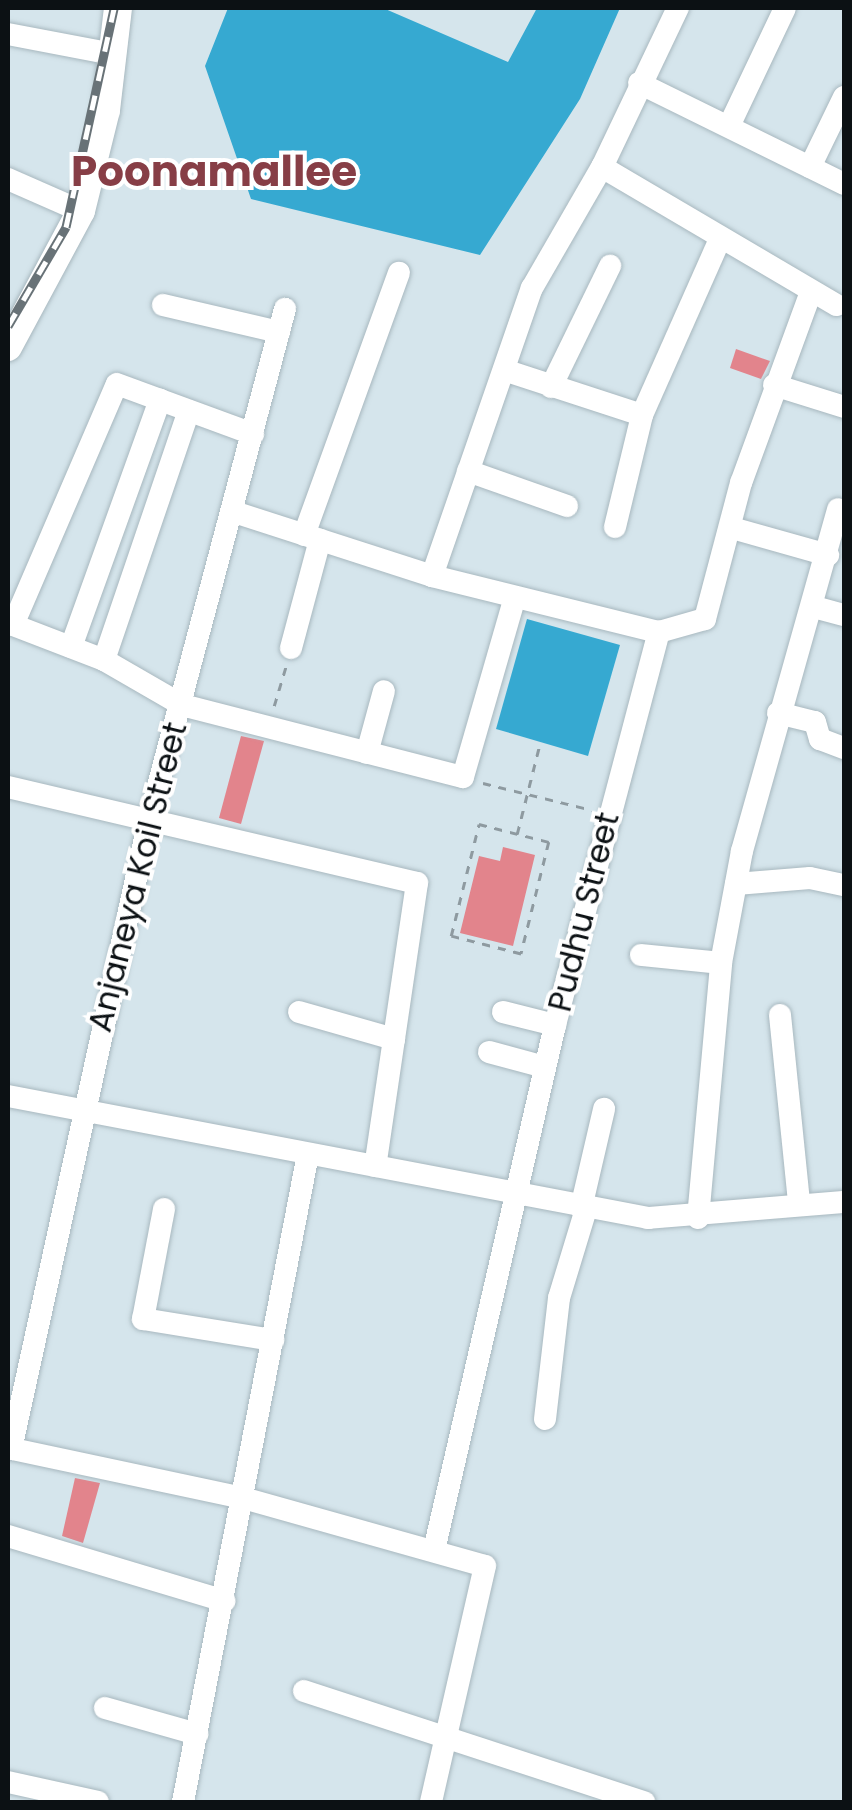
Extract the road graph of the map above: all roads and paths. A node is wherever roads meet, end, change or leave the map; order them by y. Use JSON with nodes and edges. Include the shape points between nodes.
{"nodes":[{"id":1,"x":100,"y":8,"type":"edge"},
{"id":2,"x":118,"y":8,"type":"edge"},
{"id":3,"x":678,"y":8,"type":"edge"},
{"id":4,"x":784,"y":8,"type":"edge"},
{"id":5,"x":8,"y":34,"type":"edge"},
{"id":6,"x":97,"y":51,"type":"junction"},
{"id":7,"x":640,"y":84,"type":"junction"},
{"id":8,"x":844,"y":97,"type":"edge"},
{"id":9,"x":730,"y":124,"type":"junction"},
{"id":10,"x":602,"y":167,"type":"junction"},
{"id":11,"x":810,"y":167,"type":"junction"},
{"id":12,"x":8,"y":179,"type":"edge"},
{"id":13,"x":844,"y":184,"type":"edge"},
{"id":14,"x":74,"y":208,"type":"junction"},
{"id":15,"x":719,"y":241,"type":"junction"},
{"id":16,"x":610,"y":266,"type":"dead end"},
{"id":17,"x":399,"y":272,"type":"dead end"},
{"id":18,"x":811,"y":292,"type":"junction"},
{"id":19,"x":836,"y":304,"type":"dead end"},
{"id":20,"x":163,"y":305,"type":"dead end"},
{"id":21,"x":8,"y":308,"type":"edge"},
{"id":22,"x":8,"y":347,"type":"edge"},
{"id":23,"x":504,"y":370,"type":"junction"},
{"id":24,"x":774,"y":384,"type":"junction"},
{"id":25,"x":551,"y":387,"type":"junction"},
{"id":26,"x":160,"y":400,"type":"junction"},
{"id":27,"x":844,"y":407,"type":"edge"},
{"id":28,"x":189,"y":410,"type":"junction"},
{"id":29,"x":642,"y":415,"type":"junction"},
{"id":30,"x":253,"y":434,"type":"junction"},
{"id":31,"x":468,"y":471,"type":"junction"},
{"id":32,"x":568,"y":506,"type":"dead end"},
{"id":33,"x":838,"y":509,"type":"dead end"},
{"id":34,"x":234,"y":512,"type":"junction"},
{"id":35,"x":615,"y":526,"type":"dead end"},
{"id":36,"x":732,"y":528,"type":"junction"},
{"id":37,"x":312,"y":537,"type":"junction"},
{"id":38,"x":828,"y":555,"type":"junction"},
{"id":39,"x":432,"y":576,"type":"junction"},
{"id":40,"x":515,"y":596,"type":"junction"},
{"id":41,"x":814,"y":607,"type":"junction"},
{"id":42,"x":844,"y":615,"type":"edge"},
{"id":43,"x":10,"y":624,"type":"edge"},
{"id":44,"x":659,"y":632,"type":"junction"},
{"id":45,"x":70,"y":647,"type":"junction"},
{"id":46,"x":292,"y":648,"type":"joint"},
{"id":47,"x":104,"y":660,"type":"junction"},
{"id":48,"x":384,"y":691,"type":"dead end"},
{"id":49,"x":182,"y":705,"type":"junction"},
{"id":50,"x":778,"y":712,"type":"junction"},
{"id":51,"x":268,"y":727,"type":"junction"},
{"id":52,"x":540,"y":744,"type":"dead end"},
{"id":53,"x":844,"y":748,"type":"edge"},
{"id":54,"x":366,"y":752,"type":"junction"},
{"id":55,"x":463,"y":778,"type":"junction"},
{"id":56,"x":8,"y":787,"type":"edge"},
{"id":57,"x":528,"y":794,"type":"junction"},
{"id":58,"x":579,"y":807,"type":"dead end"},
{"id":59,"x":149,"y":820,"type":"junction"},
{"id":60,"x":517,"y":834,"type":"junction"},
{"id":61,"x":736,"y":884,"type":"junction"},
{"id":62,"x":844,"y":884,"type":"edge"},
{"id":63,"x":641,"y":955,"type":"dead end"},
{"id":64,"x":720,"y":963,"type":"junction"},
{"id":65,"x":299,"y":1012,"type":"dead end"},
{"id":66,"x":504,"y":1012,"type":"dead end"},
{"id":67,"x":780,"y":1015,"type":"dead end"},
{"id":68,"x":555,"y":1025,"type":"junction"},
{"id":69,"x":394,"y":1039,"type":"junction"},
{"id":70,"x":489,"y":1052,"type":"dead end"},
{"id":71,"x":545,"y":1067,"type":"junction"},
{"id":72,"x":8,"y":1096,"type":"edge"},
{"id":73,"x":604,"y":1109,"type":"dead end"},
{"id":74,"x":80,"y":1110,"type":"junction"},
{"id":75,"x":308,"y":1154,"type":"junction"},
{"id":76,"x":374,"y":1166,"type":"junction"},
{"id":77,"x":515,"y":1193,"type":"junction"},
{"id":78,"x":844,"y":1202,"type":"edge"},
{"id":79,"x":799,"y":1204,"type":"junction"},
{"id":80,"x":164,"y":1208,"type":"dead end"},
{"id":81,"x":584,"y":1208,"type":"junction"},
{"id":82,"x":698,"y":1218,"type":"junction"},
{"id":83,"x":273,"y":1340,"type":"junction"},
{"id":84,"x":546,"y":1418,"type":"dead end"},
{"id":85,"x":9,"y":1449,"type":"edge"},
{"id":86,"x":243,"y":1498,"type":"junction"},
{"id":87,"x":8,"y":1536,"type":"edge"},
{"id":88,"x":435,"y":1546,"type":"junction"},
{"id":89,"x":224,"y":1600,"type":"junction"},
{"id":90,"x":304,"y":1691,"type":"dead end"},
{"id":91,"x":105,"y":1708,"type":"dead end"},
{"id":92,"x":197,"y":1734,"type":"junction"},
{"id":93,"x":448,"y":1741,"type":"junction"},
{"id":94,"x":8,"y":1782,"type":"edge"},
{"id":95,"x":98,"y":1802,"type":"edge"},
{"id":96,"x":183,"y":1802,"type":"edge"},
{"id":97,"x":431,"y":1802,"type":"edge"},
{"id":98,"x":644,"y":1802,"type":"edge"}],
"edges":[{"from":1,"to":6,"type":"main road"},
{"from":2,"to":14,"type":"main road","via":[[106,110]]},
{"from":3,"to":7,"type":"street"},
{"from":4,"to":9,"type":"street"},
{"from":5,"to":6,"type":"street"},
{"from":6,"to":14,"type":"main road"},
{"from":7,"to":9,"type":"street"},
{"from":7,"to":10,"type":"street"},
{"from":8,"to":11,"type":"street"},
{"from":9,"to":11,"type":"street"},
{"from":10,"to":15,"type":"street"},
{"from":10,"to":23,"type":"street","via":[[532,288]]},
{"from":11,"to":13,"type":"street"},
{"from":12,"to":14,"type":"street"},
{"from":14,"to":21,"type":"main road"},
{"from":14,"to":22,"type":"main road"},
{"from":15,"to":18,"type":"street"},
{"from":15,"to":29,"type":"street"},
{"from":16,"to":25,"type":"street"},
{"from":17,"to":37,"type":"street"},
{"from":18,"to":19,"type":"street"},
{"from":18,"to":24,"type":"street"},
{"from":20,"to":30,"type":"street","name":"Anjaneya Koil Street","via":[[282,321]]},
{"from":23,"to":25,"type":"street"},
{"from":23,"to":31,"type":"street"},
{"from":24,"to":27,"type":"street"},
{"from":24,"to":36,"type":"street"},
{"from":25,"to":29,"type":"street"},
{"from":26,"to":28,"type":"street"},
{"from":26,"to":43,"type":"street","via":[[116,384]]},
{"from":26,"to":45,"type":"street"},
{"from":28,"to":30,"type":"street"},
{"from":28,"to":47,"type":"street"},
{"from":29,"to":35,"type":"street"},
{"from":30,"to":34,"type":"street","name":"Anjaneya Koil Street"},
{"from":31,"to":32,"type":"street"},
{"from":31,"to":39,"type":"street"},
{"from":33,"to":38,"type":"street"},
{"from":34,"to":37,"type":"street"},
{"from":34,"to":49,"type":"street","name":"Anjaneya Koil Street"},
{"from":36,"to":38,"type":"street"},
{"from":36,"to":44,"type":"street","via":[[704,619]]},
{"from":37,"to":39,"type":"street"},
{"from":37,"to":46,"type":"street"},
{"from":38,"to":41,"type":"street"},
{"from":39,"to":40,"type":"street"},
{"from":40,"to":44,"type":"street"},
{"from":40,"to":55,"type":"street"},
{"from":41,"to":42,"type":"street"},
{"from":41,"to":50,"type":"street"},
{"from":43,"to":45,"type":"street"},
{"from":44,"to":68,"type":"street","name":"Pudhu Street"},
{"from":45,"to":47,"type":"street"},
{"from":46,"to":51,"type":"path"},
{"from":47,"to":49,"type":"street"},
{"from":48,"to":54,"type":"street"},
{"from":49,"to":51,"type":"street"},
{"from":49,"to":59,"type":"street","name":"Anjaneya Koil Street"},
{"from":50,"to":53,"type":"street","via":[[815,722],[820,739]]},
{"from":50,"to":61,"type":"street"},
{"from":51,"to":54,"type":"street"},
{"from":52,"to":57,"type":"path"},
{"from":54,"to":55,"type":"street"},
{"from":55,"to":57,"type":"path"},
{"from":56,"to":59,"type":"street"},
{"from":57,"to":58,"type":"path"},
{"from":57,"to":60,"type":"path"},
{"from":59,"to":69,"type":"street","via":[[418,883]]},
{"from":59,"to":74,"type":"street","name":"Anjaneya Koil Street"},
{"from":60,"to":60,"type":"path","via":[[549,842],[521,954],[451,936],[479,824]]},
{"from":61,"to":62,"type":"street","via":[[810,878]]},
{"from":61,"to":64,"type":"street"},
{"from":63,"to":64,"type":"street"},
{"from":64,"to":82,"type":"street"},
{"from":65,"to":69,"type":"street"},
{"from":66,"to":68,"type":"street"},
{"from":67,"to":79,"type":"street"},
{"from":68,"to":71,"type":"street","name":"Pudhu Street"},
{"from":69,"to":76,"type":"street"},
{"from":70,"to":71,"type":"street"},
{"from":71,"to":77,"type":"street","name":"Pudhu Street"},
{"from":72,"to":74,"type":"street"},
{"from":73,"to":81,"type":"street"},
{"from":74,"to":75,"type":"street"},
{"from":74,"to":85,"type":"street","name":"Anjaneya Koil Street"},
{"from":75,"to":76,"type":"street"},
{"from":75,"to":83,"type":"street"},
{"from":76,"to":77,"type":"street"},
{"from":77,"to":81,"type":"street"},
{"from":77,"to":88,"type":"street","name":"Pudhu Street"},
{"from":78,"to":79,"type":"street"},
{"from":79,"to":82,"type":"street"},
{"from":80,"to":83,"type":"street","via":[[143,1318]]},
{"from":81,"to":82,"type":"street"},
{"from":81,"to":84,"type":"street","via":[[559,1298]]},
{"from":83,"to":86,"type":"street"},
{"from":85,"to":86,"type":"street"},
{"from":86,"to":88,"type":"street"},
{"from":86,"to":89,"type":"street"},
{"from":87,"to":89,"type":"street"},
{"from":88,"to":93,"type":"street","via":[[486,1566]]},
{"from":89,"to":92,"type":"street"},
{"from":90,"to":93,"type":"street"},
{"from":91,"to":92,"type":"street"},
{"from":92,"to":96,"type":"street"},
{"from":93,"to":97,"type":"street"},
{"from":93,"to":98,"type":"street"},
{"from":94,"to":95,"type":"street"}]}
